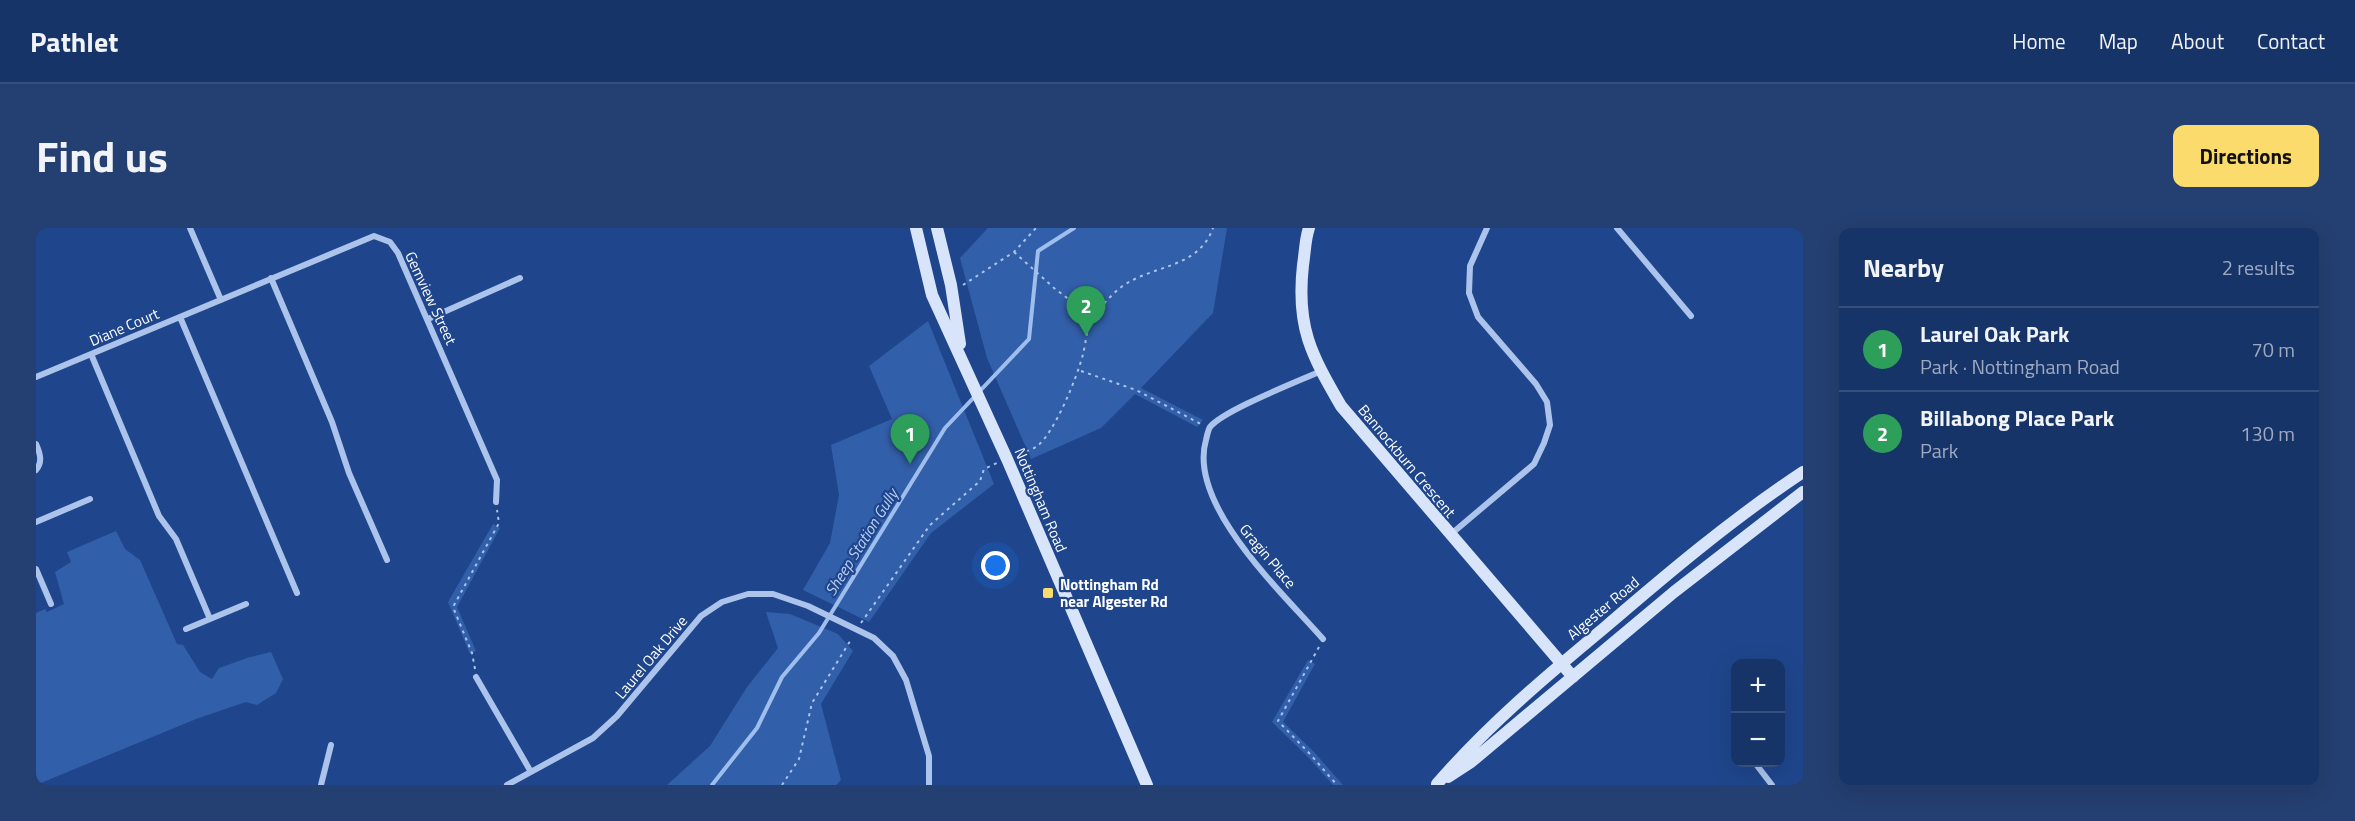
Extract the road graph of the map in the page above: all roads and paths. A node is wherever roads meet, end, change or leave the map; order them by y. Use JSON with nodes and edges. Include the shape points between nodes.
{"nodes":[{"id":1,"x":190,"y":228,"type":"edge"},
{"id":2,"x":916,"y":228,"type":"edge"},
{"id":3,"x":937,"y":228,"type":"edge"},
{"id":4,"x":1036,"y":228,"type":"edge"},
{"id":5,"x":1213,"y":228,"type":"edge"},
{"id":6,"x":1310,"y":228,"type":"edge"},
{"id":7,"x":1487,"y":228,"type":"edge"},
{"id":8,"x":1617,"y":228,"type":"edge"},
{"id":9,"x":1014,"y":252,"type":"junction"},
{"id":10,"x":271,"y":278,"type":"junction"},
{"id":11,"x":520,"y":278,"type":"dead end"},
{"id":12,"x":962,"y":286,"type":"dead end"},
{"id":13,"x":220,"y":300,"type":"junction"},
{"id":14,"x":1691,"y":316,"type":"dead end"},
{"id":15,"x":180,"y":317,"type":"junction"},
{"id":16,"x":1092,"y":317,"type":"junction"},
{"id":17,"x":428,"y":319,"type":"junction"},
{"id":18,"x":91,"y":354,"type":"junction"},
{"id":19,"x":963,"y":360,"type":"junction"},
{"id":20,"x":1080,"y":370,"type":"junction"},
{"id":21,"x":1321,"y":371,"type":"junction"},
{"id":22,"x":36,"y":377,"type":"edge"},
{"id":23,"x":1209,"y":428,"type":"junction"},
{"id":24,"x":36,"y":444,"type":"edge"},
{"id":25,"x":1007,"y":459,"type":"junction"},
{"id":26,"x":36,"y":470,"type":"edge"},
{"id":27,"x":1803,"y":472,"type":"edge"},
{"id":28,"x":1803,"y":492,"type":"edge"},
{"id":29,"x":90,"y":499,"type":"dead end"},
{"id":30,"x":496,"y":502,"type":"joint"},
{"id":31,"x":36,"y":522,"type":"edge"},
{"id":32,"x":1450,"y":535,"type":"junction"},
{"id":33,"x":387,"y":560,"type":"dead end"},
{"id":34,"x":36,"y":569,"type":"edge"},
{"id":35,"x":297,"y":593,"type":"dead end"},
{"id":36,"x":51,"y":604,"type":"dead end"},
{"id":37,"x":246,"y":604,"type":"dead end"},
{"id":38,"x":210,"y":619,"type":"junction"},
{"id":39,"x":186,"y":629,"type":"dead end"},
{"id":40,"x":857,"y":629,"type":"junction"},
{"id":41,"x":1323,"y":639,"type":"joint"},
{"id":42,"x":1561,"y":664,"type":"junction"},
{"id":43,"x":476,"y":677,"type":"joint"},
{"id":44,"x":1573,"y":677,"type":"junction"},
{"id":45,"x":331,"y":745,"type":"dead end"},
{"id":46,"x":1758,"y":767,"type":"edge"},
{"id":47,"x":531,"y":772,"type":"junction"},
{"id":48,"x":321,"y":785,"type":"edge"},
{"id":49,"x":507,"y":785,"type":"edge"},
{"id":50,"x":782,"y":785,"type":"edge"},
{"id":51,"x":929,"y":785,"type":"edge"},
{"id":52,"x":1147,"y":785,"type":"edge"},
{"id":53,"x":1337,"y":785,"type":"edge"},
{"id":54,"x":1436,"y":785,"type":"edge"},
{"id":55,"x":1772,"y":785,"type":"edge"}],
"edges":[{"from":1,"to":13,"type":"street"},
{"from":2,"to":19,"type":"street","name":"Nottingham Road","via":[[932,295]]},
{"from":3,"to":19,"type":"street","name":"Nottingham Road"},
{"from":4,"to":9,"type":"path"},
{"from":5,"to":16,"type":"path","via":[[1203,248],[1188,259],[1120,288]]},
{"from":6,"to":21,"type":"street","name":"Bannockburn Crescent","via":[[1300,294],[1305,334]]},
{"from":7,"to":32,"type":"street","via":[[1470,266],[1469,294],[1478,317],[1536,384],[1547,402],[1550,425],[1534,464]]},
{"from":8,"to":14,"type":"street"},
{"from":9,"to":12,"type":"path"},
{"from":9,"to":16,"type":"path"},
{"from":10,"to":13,"type":"street","name":"Gemview Street"},
{"from":10,"to":17,"type":"street","name":"Gemview Street","via":[[374,236],[390,242],[398,253]]},
{"from":10,"to":33,"type":"street"},
{"from":11,"to":17,"type":"street"},
{"from":13,"to":15,"type":"street","name":"Diane Court"},
{"from":15,"to":18,"type":"street","name":"Diane Court"},
{"from":15,"to":35,"type":"street"},
{"from":16,"to":20,"type":"path"},
{"from":17,"to":30,"type":"street","name":"Gemview Street","via":[[497,480]]},
{"from":18,"to":22,"type":"street","name":"Diane Court"},
{"from":18,"to":38,"type":"street","via":[[159,516],[176,539]]},
{"from":19,"to":25,"type":"street","name":"Nottingham Road"},
{"from":20,"to":23,"type":"path","via":[[1136,390]]},
{"from":20,"to":25,"type":"path","via":[[1070,395],[1042,440],[1036,447]]},
{"from":21,"to":23,"type":"street","via":[[1225,415]]},
{"from":21,"to":32,"type":"street","name":"Bannockburn Crescent","via":[[1341,406]]},
{"from":23,"to":41,"type":"street","name":"Gragin Place","via":[[1202,455],[1205,479],[1219,511],[1237,540]]},
{"from":24,"to":26,"type":"street","via":[[40,466]]},
{"from":25,"to":40,"type":"path","via":[[984,469],[980,481],[930,525]]},
{"from":25,"to":52,"type":"street","name":"Nottingham Road"},
{"from":27,"to":42,"type":"street","name":"Algester Road","via":[[1710,539]]},
{"from":28,"to":44,"type":"street","name":"Algester Road"},
{"from":29,"to":31,"type":"street"},
{"from":30,"to":43,"type":"path","via":[[499,523],[453,607],[472,653]]},
{"from":32,"to":42,"type":"street","name":"Bannockburn Crescent"},
{"from":34,"to":36,"type":"street"},
{"from":37,"to":38,"type":"street"},
{"from":38,"to":39,"type":"street"},
{"from":40,"to":47,"type":"street","name":"Laurel Oak Drive","via":[[773,594],[748,594],[722,602],[700,616],[617,716],[592,738]]},
{"from":40,"to":50,"type":"path","via":[[812,703],[799,759]]},
{"from":40,"to":51,"type":"street","name":"Laurel Oak Drive","via":[[893,656],[906,680],[929,756]]},
{"from":41,"to":53,"type":"path","via":[[1278,721]]},
{"from":42,"to":44,"type":"street","name":"Bannockburn Crescent"},
{"from":42,"to":54,"type":"street","name":"Algester Road","via":[[1507,710]]},
{"from":43,"to":47,"type":"street"},
{"from":44,"to":54,"type":"street","name":"Algester Road","via":[[1471,762]]},
{"from":45,"to":48,"type":"street"},
{"from":46,"to":55,"type":"street"},
{"from":47,"to":49,"type":"street","name":"Laurel Oak Drive"}]}
